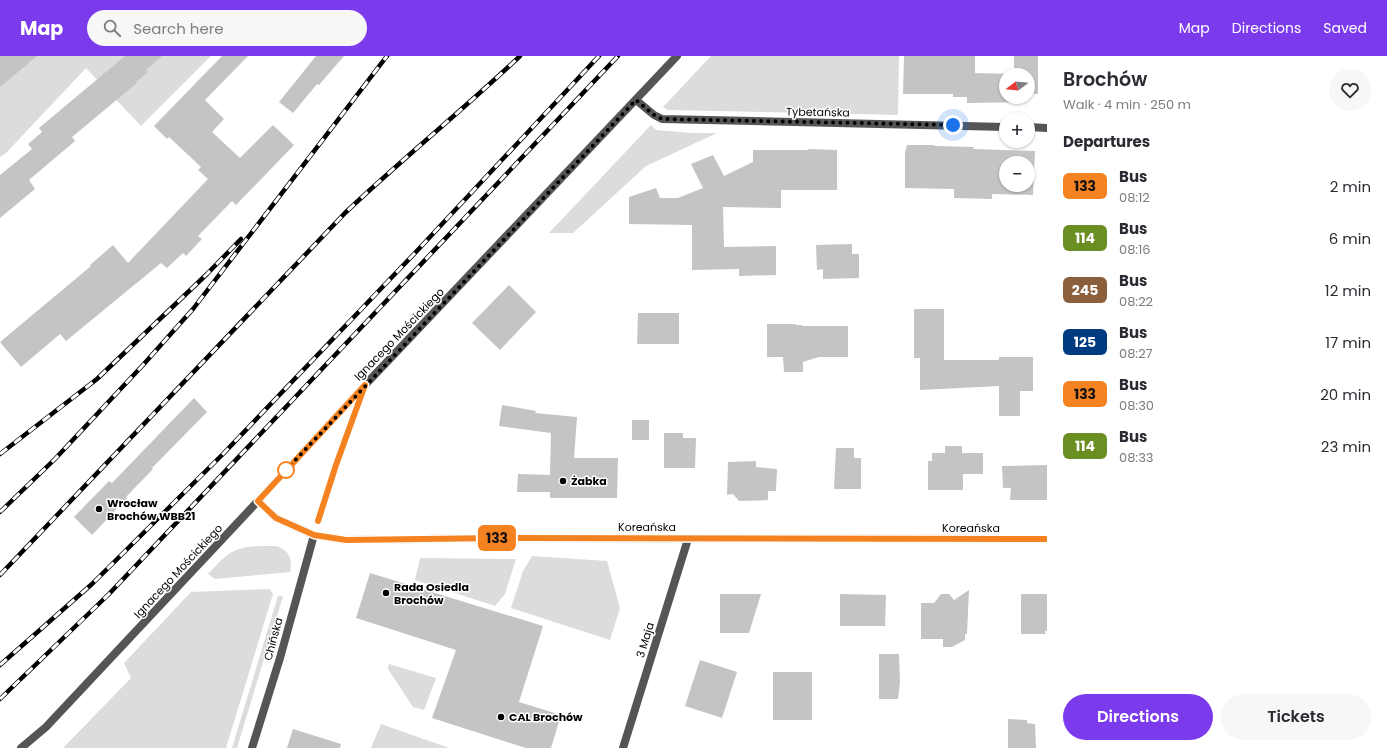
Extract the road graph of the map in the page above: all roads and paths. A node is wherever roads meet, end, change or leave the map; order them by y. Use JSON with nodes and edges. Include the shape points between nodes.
{"nodes":[{"id":1,"x":677,"y":56,"type":"edge"},
{"id":2,"x":636,"y":100,"type":"junction"},
{"id":3,"x":999,"y":126,"type":"edge"},
{"id":4,"x":1035,"y":127,"type":"edge"},
{"id":5,"x":1047,"y":128,"type":"edge"},
{"id":6,"x":258,"y":501,"type":"junction"},
{"id":7,"x":314,"y":535,"type":"junction"},
{"id":8,"x":688,"y":538,"type":"junction"},
{"id":9,"x":1047,"y":540,"type":"edge"},
{"id":10,"x":21,"y":748,"type":"edge"},
{"id":11,"x":252,"y":748,"type":"edge"},
{"id":12,"x":623,"y":748,"type":"edge"}],
"edges":[{"from":1,"to":2,"type":"street","name":"Ignacego Mościckiego"},
{"from":2,"to":3,"type":"street","name":"Tybetańska","via":[[662,119]]},
{"from":2,"to":6,"type":"street","name":"Ignacego Mościckiego"},
{"from":4,"to":5,"type":"street"},
{"from":6,"to":7,"type":"street","name":"Koreańska","via":[[276,518]]},
{"from":6,"to":10,"type":"street","name":"Ignacego Mościckiego","via":[[46,727]]},
{"from":7,"to":8,"type":"street","name":"Koreańska","via":[[346,540]]},
{"from":7,"to":11,"type":"street","name":"Chińska"},
{"from":8,"to":9,"type":"street","name":"Koreańska"},
{"from":8,"to":12,"type":"street","name":"3 Maja"}]}
